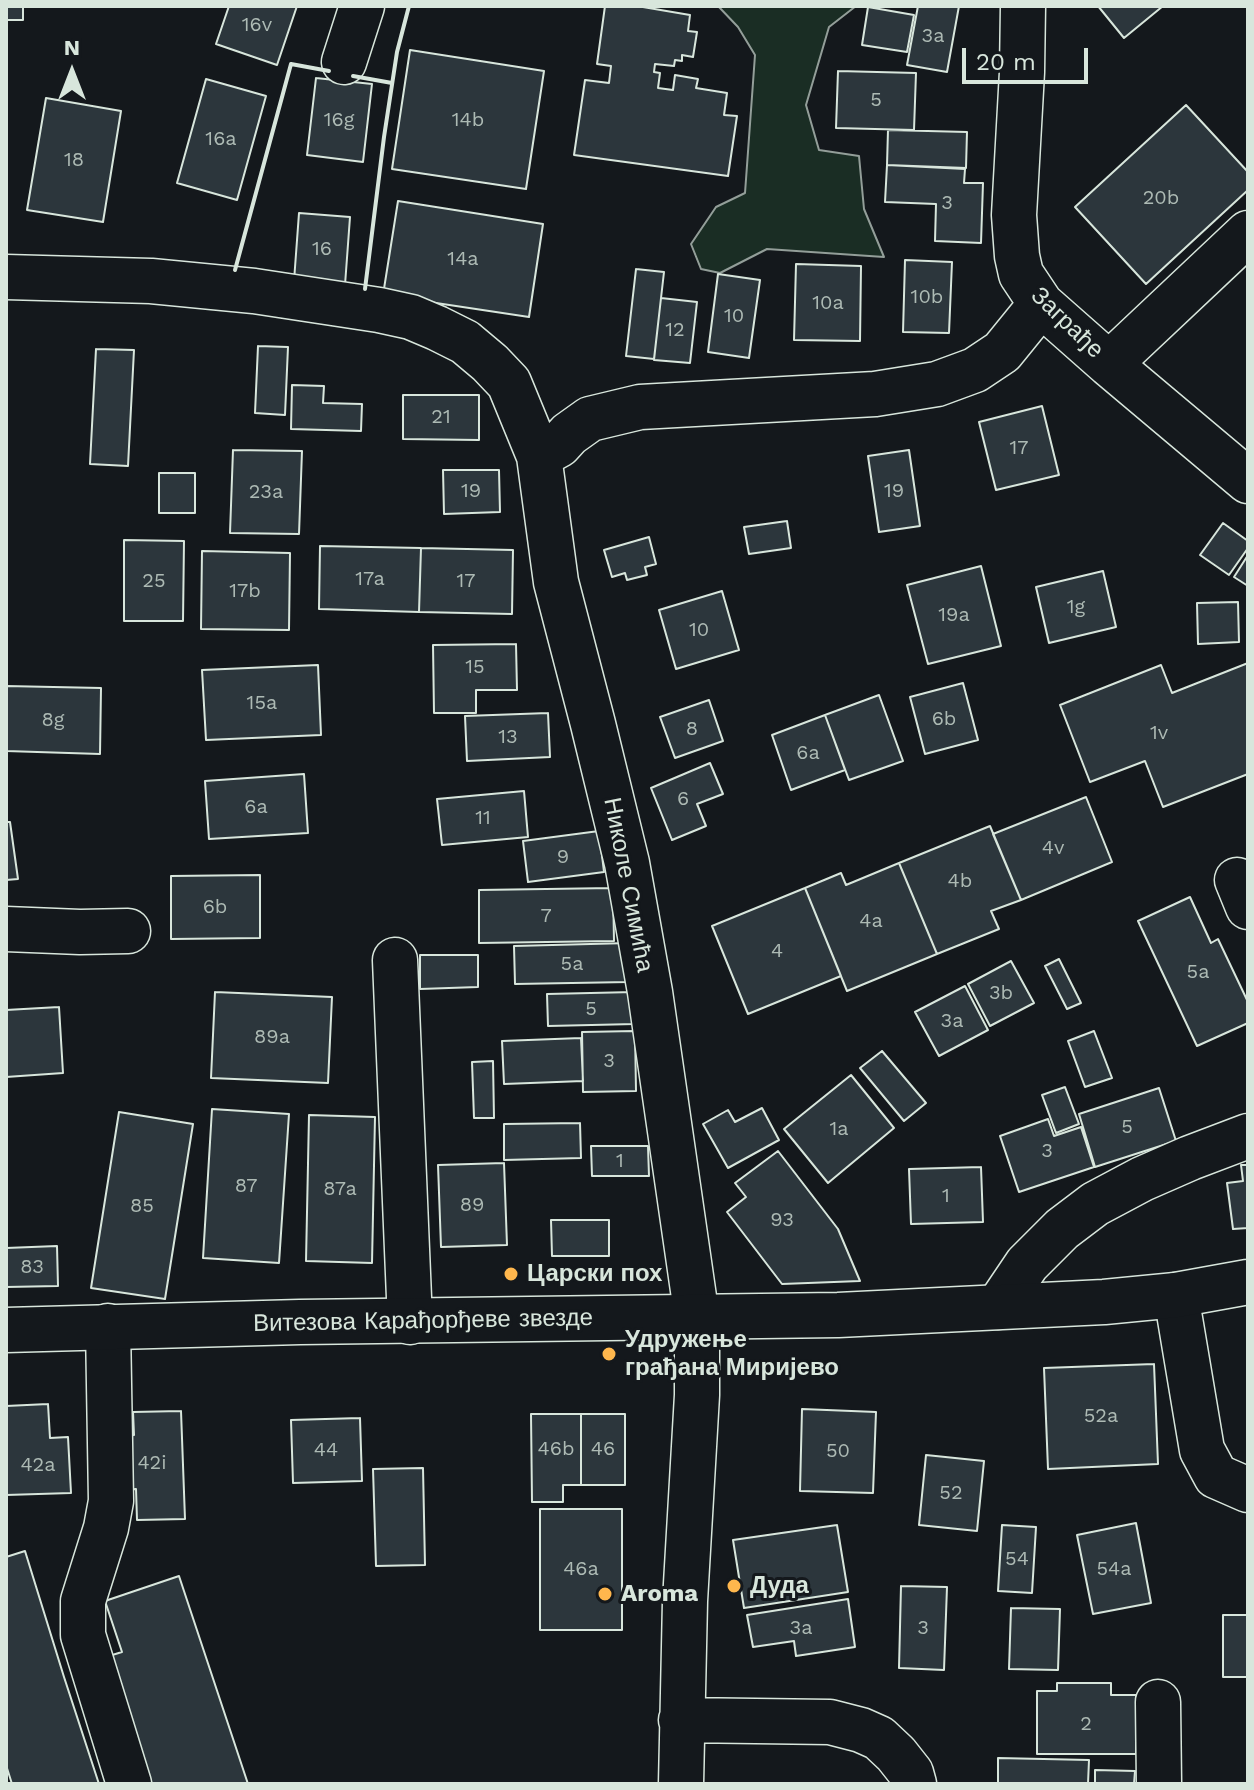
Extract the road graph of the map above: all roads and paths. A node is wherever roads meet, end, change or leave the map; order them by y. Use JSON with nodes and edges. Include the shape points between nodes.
{"nodes":[{"id":1,"x":362,"y":6,"type":"edge"},
{"id":2,"x":1023,"y":6,"type":"edge"},
{"id":3,"x":344,"y":62,"type":"dead end"},
{"id":4,"x":1248,"y":233,"type":"edge"},
{"id":5,"x":6,"y":277,"type":"edge"},
{"id":6,"x":1041,"y":304,"type":"junction"},
{"id":7,"x":1109,"y":364,"type":"junction"},
{"id":8,"x":539,"y":456,"type":"junction"},
{"id":9,"x":1248,"y":481,"type":"edge"},
{"id":10,"x":6,"y":929,"type":"edge"},
{"id":11,"x":128,"y":931,"type":"dead end"},
{"id":12,"x":395,"y":960,"type":"dead end"},
{"id":13,"x":1248,"y":1136,"type":"edge"},
{"id":14,"x":1248,"y":1282,"type":"edge"},
{"id":15,"x":1176,"y":1295,"type":"junction"},
{"id":16,"x":998,"y":1307,"type":"junction"},
{"id":17,"x":697,"y":1318,"type":"junction"},
{"id":18,"x":410,"y":1322,"type":"junction"},
{"id":19,"x":108,"y":1326,"type":"junction"},
{"id":20,"x":6,"y":1330,"type":"edge"},
{"id":21,"x":1248,"y":1490,"type":"edge"},
{"id":22,"x":1158,"y":1702,"type":"dead end"},
{"id":23,"x":681,"y":1720,"type":"junction"},
{"id":24,"x":129,"y":1784,"type":"edge"},
{"id":25,"x":681,"y":1784,"type":"edge"},
{"id":26,"x":914,"y":1784,"type":"edge"},
{"id":27,"x":1159,"y":1784,"type":"edge"}],
"edges":[{"from":1,"to":3,"type":"street"},
{"from":2,"to":6,"type":"street","name":"Заграђе","via":[[1014,215],[1021,274]]},
{"from":4,"to":7,"type":"street"},
{"from":5,"to":8,"type":"street","name":"Николе Симића","via":[[151,281],[254,291],[411,317],[465,342],[509,383]]},
{"from":6,"to":7,"type":"street","name":"Заграђе"},
{"from":6,"to":8,"type":"street","via":[[1002,352],[975,370],[937,384],[875,394],[640,407],[590,419]]},
{"from":7,"to":9,"type":"street","name":"Заграђе"},
{"from":8,"to":17,"type":"street","name":"Николе Симића","via":[[556,582],[627,863]]},
{"from":10,"to":11,"type":"street"},
{"from":12,"to":18,"type":"street"},
{"from":13,"to":16,"type":"street","via":[[1154,1173],[1095,1204],[1027,1264]]},
{"from":14,"to":15,"type":"street","name":"Витезова Карађорђеве звезде"},
{"from":15,"to":16,"type":"street","name":"Витезова Карађорђеве звезде"},
{"from":15,"to":21,"type":"street","via":[[1202,1450],[1216,1476]]},
{"from":16,"to":17,"type":"street","name":"Витезова Карађорђеве звезде"},
{"from":17,"to":18,"type":"street","name":"Витезова Карађорђеве звезде"},
{"from":17,"to":23,"type":"street","name":"Николе Симића"},
{"from":18,"to":19,"type":"street","name":"Витезова Карађорђеве звезде"},
{"from":19,"to":20,"type":"street","name":"Витезова Карађорђеве звезде"},
{"from":19,"to":24,"type":"street","via":[[111,1501],[83,1601],[83,1635]]},
{"from":22,"to":27,"type":"street"},
{"from":23,"to":25,"type":"street","name":"Николе Симића"},
{"from":23,"to":26,"type":"street","via":[[830,1722],[861,1730],[896,1754]]}]}
